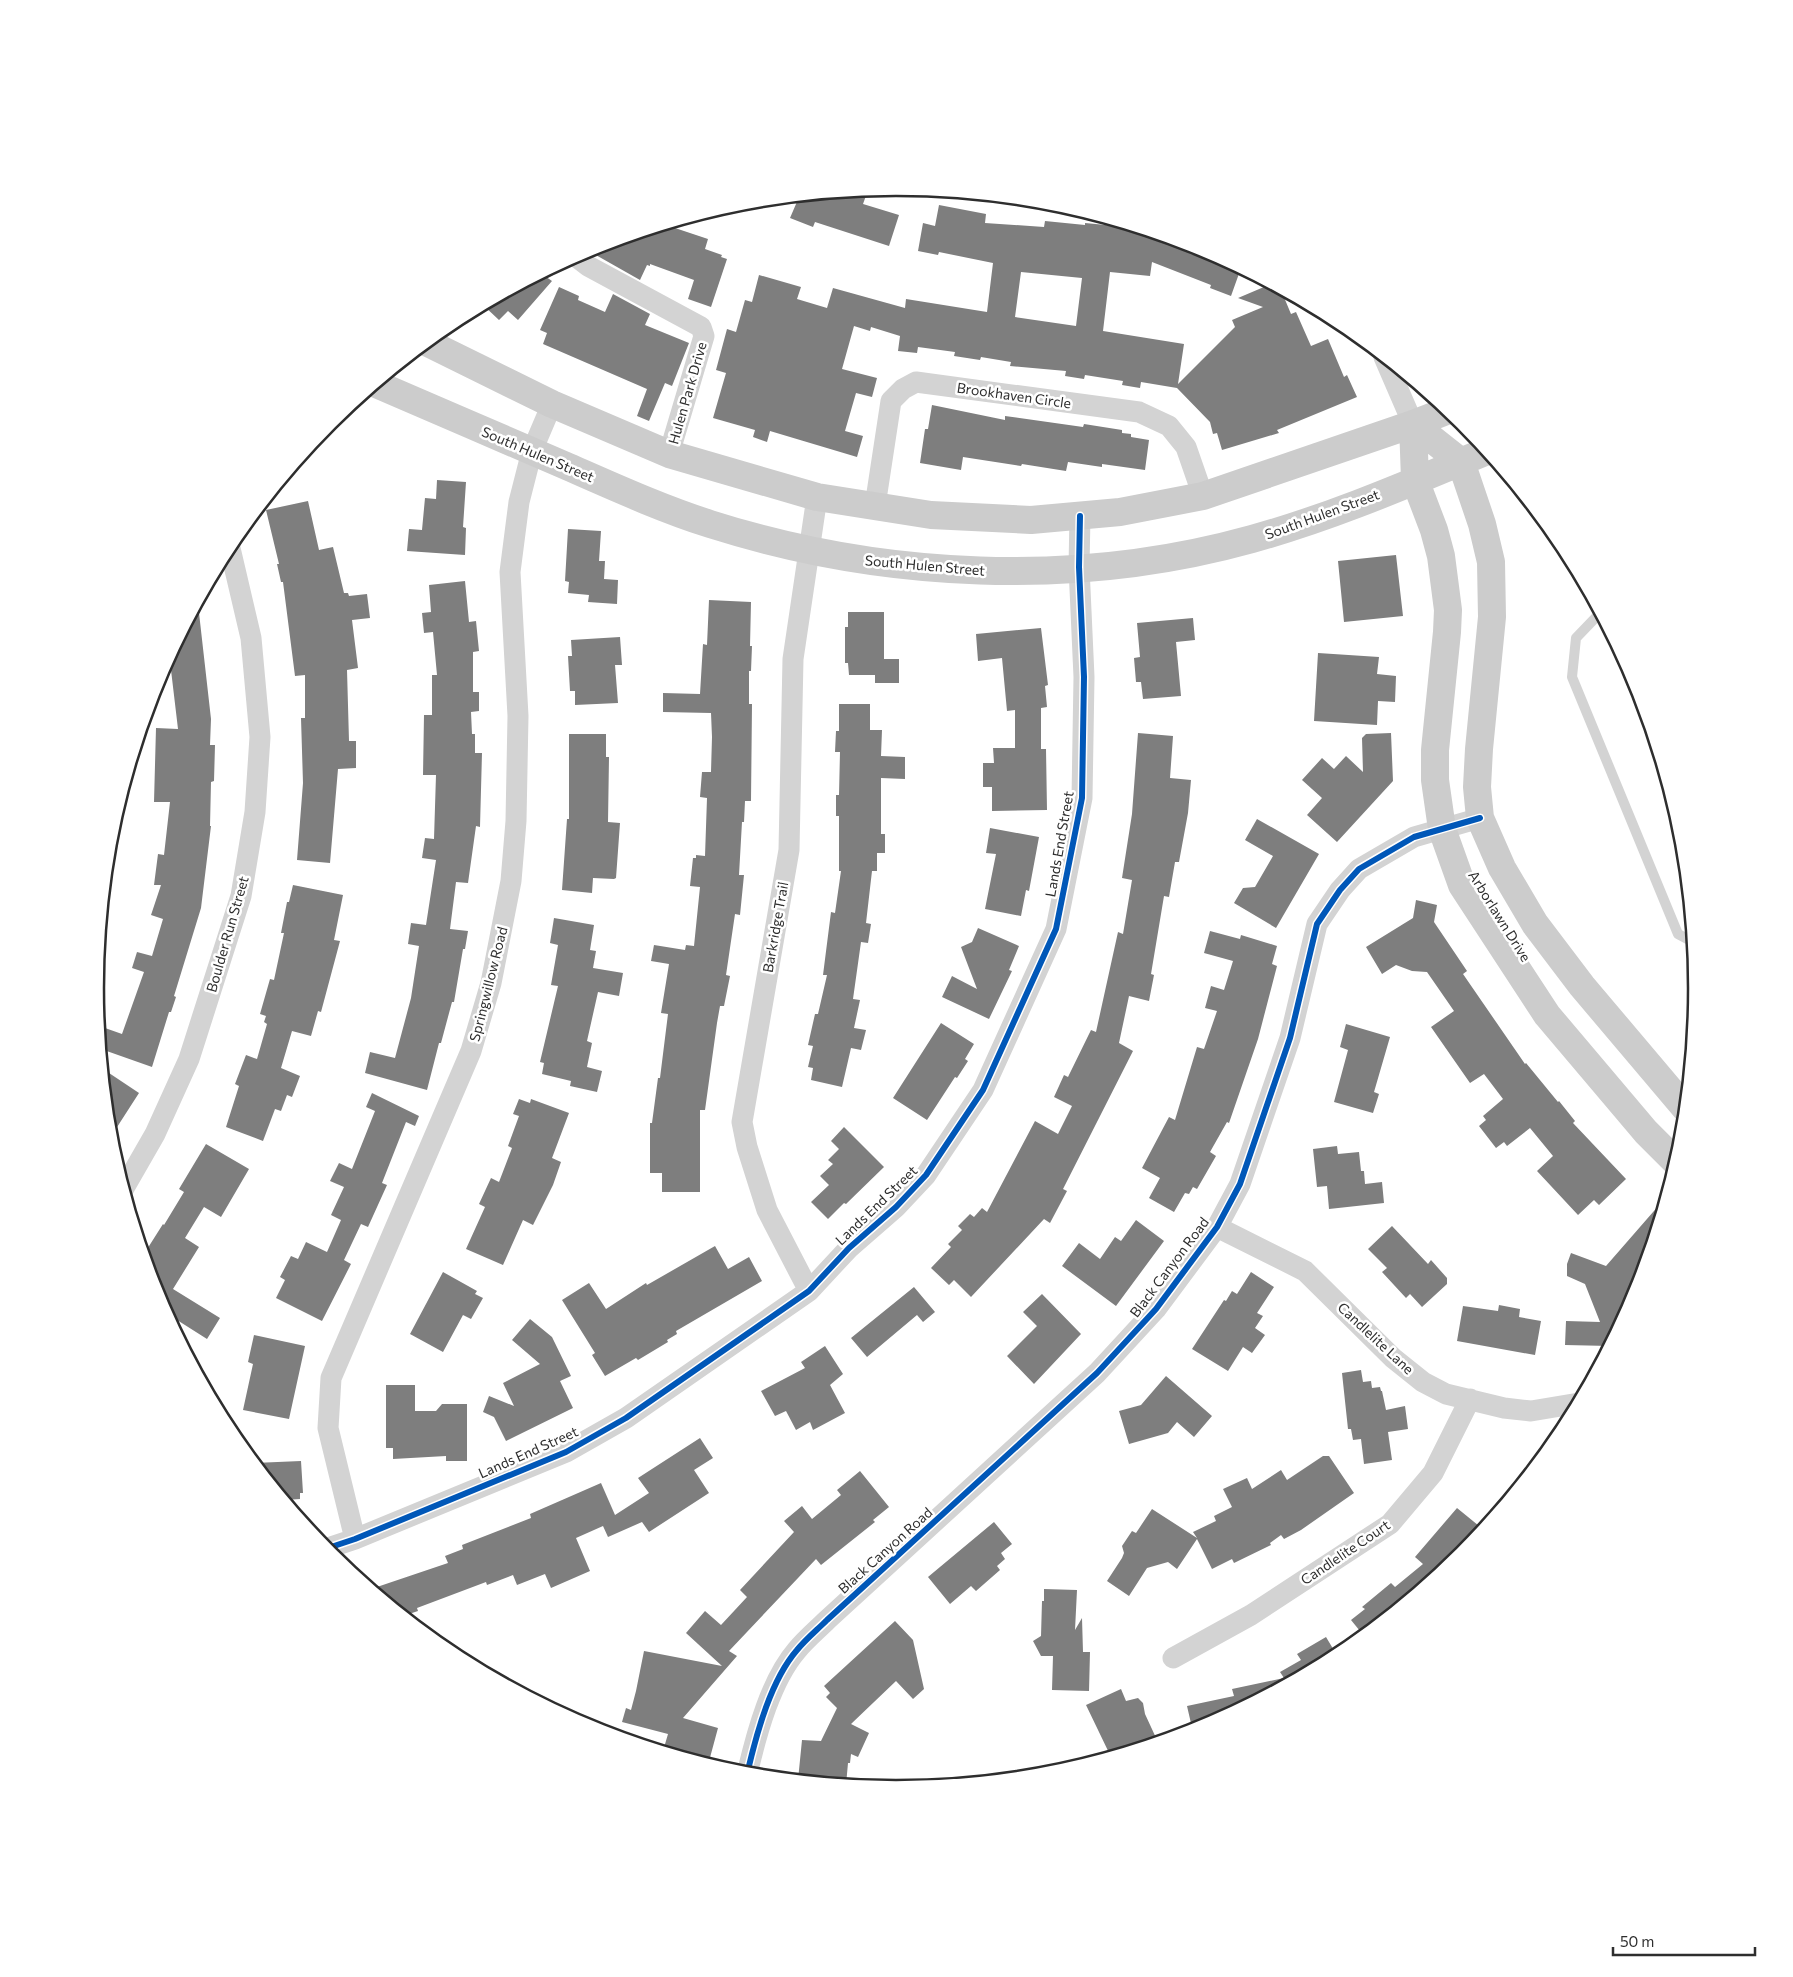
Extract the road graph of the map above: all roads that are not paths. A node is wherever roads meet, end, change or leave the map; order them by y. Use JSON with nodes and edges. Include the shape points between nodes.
{"nodes":[{"id":1,"x":582,"y":261,"type":"edge"},
{"id":2,"x":433,"y":346,"type":"edge"},
{"id":3,"x":1389,"y":368,"type":"edge"},
{"id":4,"x":381,"y":386,"type":"edge"},
{"id":5,"x":552,"y":404,"type":"junction"},
{"id":6,"x":1441,"y":413,"type":"edge"},
{"id":7,"x":1413,"y":424,"type":"junction"},
{"id":8,"x":532,"y":451,"type":"junction"},
{"id":9,"x":1481,"y":453,"type":"edge"},
{"id":10,"x":670,"y":454,"type":"junction"},
{"id":11,"x":1461,"y":462,"type":"junction"},
{"id":12,"x":1415,"y":480,"type":"junction"},
{"id":13,"x":1203,"y":496,"type":"junction"},
{"id":14,"x":817,"y":497,"type":"junction"},
{"id":15,"x":875,"y":506,"type":"junction"},
{"id":16,"x":1080,"y":516,"type":"junction"},
{"id":17,"x":809,"y":549,"type":"junction"},
{"id":18,"x":233,"y":555,"type":"edge"},
{"id":19,"x":1078,"y":567,"type":"junction"},
{"id":20,"x":1596,"y":617,"type":"edge"},
{"id":21,"x":1480,"y":818,"type":"junction"},
{"id":22,"x":1442,"y":830,"type":"junction"},
{"id":23,"x":1688,"y":939,"type":"edge"},
{"id":24,"x":1680,"y":1102,"type":"edge"},
{"id":25,"x":1671,"y":1157,"type":"edge"},
{"id":26,"x":128,"y":1181,"type":"edge"},
{"id":27,"x":1217,"y":1227,"type":"junction"},
{"id":28,"x":808,"y":1291,"type":"junction"},
{"id":29,"x":1470,"y":1399,"type":"junction"},
{"id":30,"x":1571,"y":1405,"type":"edge"},
{"id":31,"x":355,"y":1539,"type":"junction"},
{"id":32,"x":333,"y":1546,"type":"edge"},
{"id":33,"x":1173,"y":1658,"type":"dead end"},
{"id":34,"x":749,"y":1767,"type":"edge"}],
"edges":[{"from":1,"to":10,"type":"street","name":"Hulen Park Drive","via":[[701,327],[704,336]]},
{"from":2,"to":5,"type":"main road"},
{"from":3,"to":7,"type":"street","name":"Arborlawn Drive"},
{"from":4,"to":8,"type":"main road","name":"South Hulen Street"},
{"from":5,"to":8,"type":"street","name":"Springwillow Road"},
{"from":5,"to":10,"type":"main road"},
{"from":6,"to":7,"type":"main road"},
{"from":7,"to":11,"type":"main road","name":"Arborlawn Drive"},
{"from":7,"to":12,"type":"main road","name":"Arborlawn Drive"},
{"from":7,"to":13,"type":"main road"},
{"from":8,"to":17,"type":"main road","name":"South Hulen Street","via":[[686,516]]},
{"from":8,"to":31,"type":"street","name":"Springwillow Road","via":[[519,502],[510,572],[518,716],[516,822],[511,881],[491,983],[471,1051],[331,1378],[328,1428]]},
{"from":9,"to":11,"type":"main road","name":"South Hulen Street"},
{"from":10,"to":14,"type":"main road"},
{"from":11,"to":12,"type":"main road","name":"South Hulen Street"},
{"from":11,"to":21,"type":"main road","name":"Arborlawn Drive","via":[[1491,562],[1492,617],[1479,749]]},
{"from":12,"to":19,"type":"main road","name":"South Hulen Street","via":[[1299,525],[1250,540],[1170,557]]},
{"from":12,"to":22,"type":"main road","name":"Arborlawn Drive","via":[[1441,556],[1448,610],[1435,750]]},
{"from":13,"to":15,"type":"street","name":"Brookhaven Circle","via":[[1186,447],[1169,426],[1139,412],[916,382],[891,401]]},
{"from":13,"to":16,"type":"main road"},
{"from":14,"to":15,"type":"main road"},
{"from":14,"to":17,"type":"street","name":"Barkridge Trail"},
{"from":15,"to":16,"type":"main road","via":[[931,515],[1031,520]]},
{"from":16,"to":19,"type":"street","name":"Lands End Street"},
{"from":17,"to":19,"type":"main road","name":"South Hulen Street","via":[[945,569],[1026,571]]},
{"from":17,"to":28,"type":"street","name":"Barkridge Trail","via":[[793,659],[789,850],[742,1122],[767,1210]]},
{"from":18,"to":26,"type":"street","name":"Boulder Run Street","via":[[251,638],[260,737],[255,812],[241,896],[189,1059],[155,1134]]},
{"from":19,"to":28,"type":"street","name":"Lands End Street","via":[[1084,677],[1082,798],[1056,929],[983,1090],[926,1175]]},
{"from":20,"to":23,"type":"lane","via":[[1576,638],[1572,678],[1678,934]]},
{"from":21,"to":22,"type":"street","name":"Black Canyon Road"},
{"from":21,"to":24,"type":"main road","name":"Arborlawn Drive","via":[[1502,868],[1535,924],[1582,986]]},
{"from":22,"to":25,"type":"main road","name":"Arborlawn Drive","via":[[1462,885],[1547,1015]]},
{"from":22,"to":27,"type":"street","name":"Black Canyon Road","via":[[1414,837],[1359,869],[1317,924],[1290,1038],[1240,1184]]},
{"from":27,"to":29,"type":"street","name":"Candlelite Lane","via":[[1305,1271],[1423,1382],[1446,1394]]},
{"from":27,"to":34,"type":"street","name":"Black Canyon Road","via":[[1156,1310],[1097,1373],[796,1651],[776,1682]]},
{"from":28,"to":31,"type":"street","name":"Lands End Street","via":[[626,1418],[566,1452]]},
{"from":29,"to":30,"type":"street","name":"Candlelite Lane","via":[[1531,1411]]},
{"from":29,"to":33,"type":"street","name":"Candlelite Court","via":[[1433,1473],[1390,1524],[1251,1615]]},
{"from":31,"to":32,"type":"street","name":"Lands End Street"}]}
